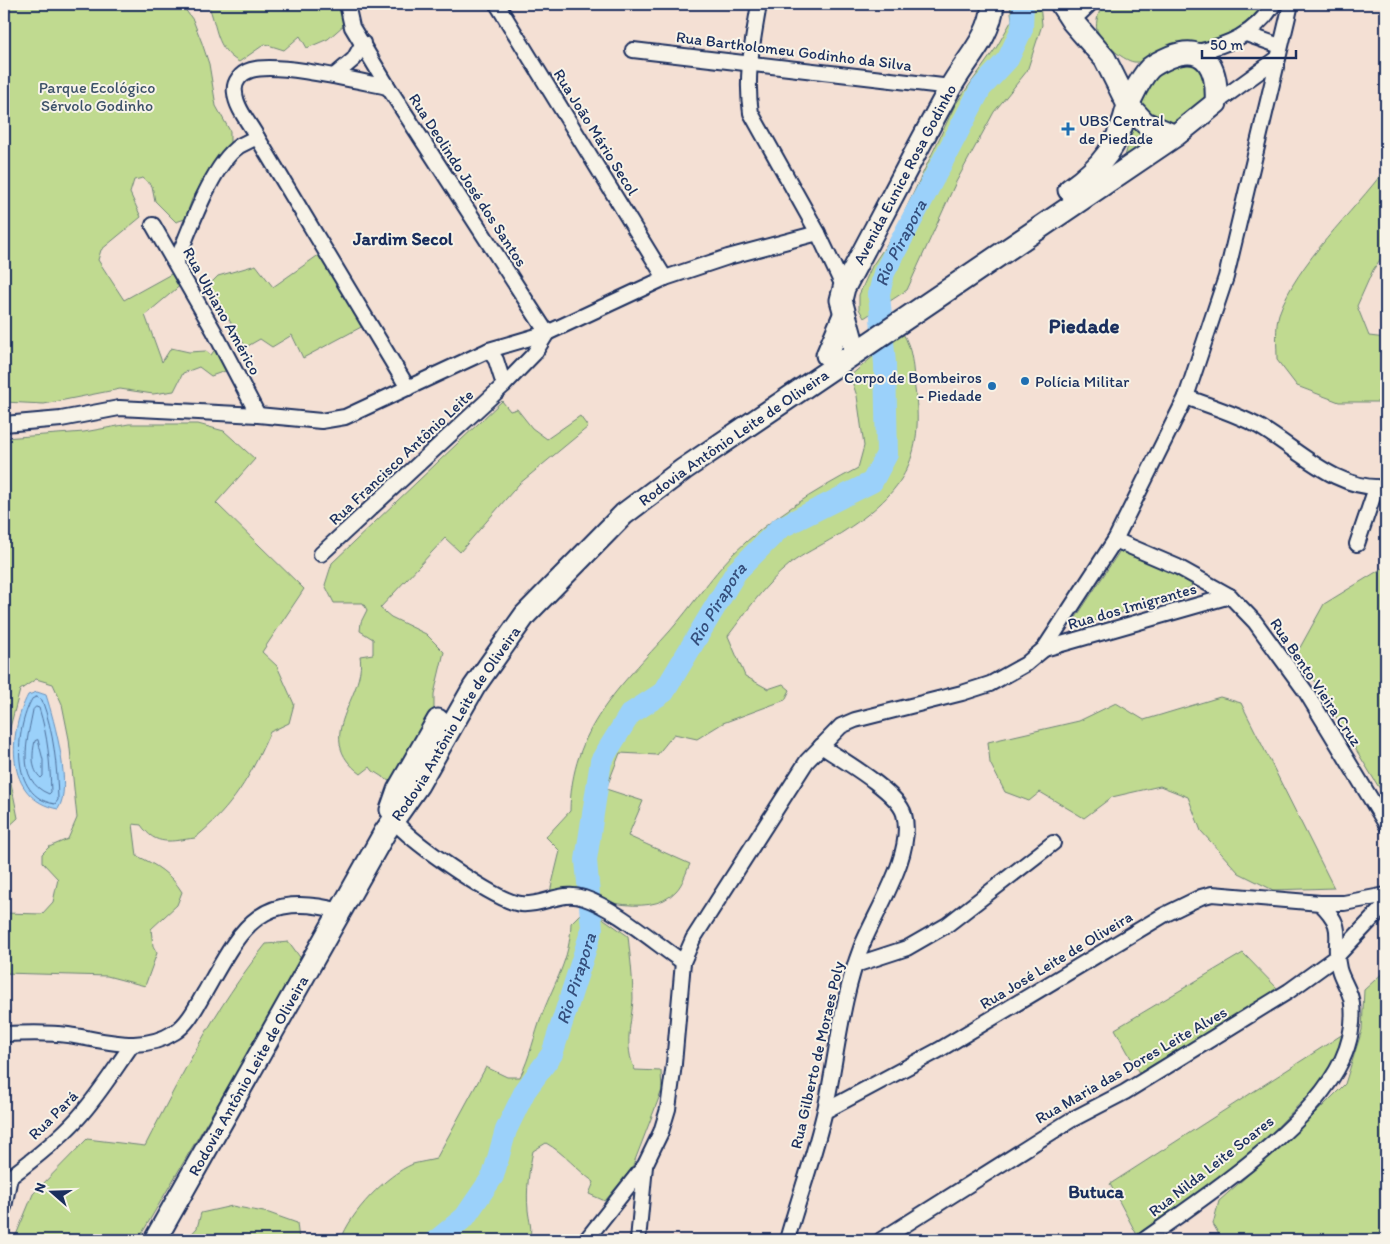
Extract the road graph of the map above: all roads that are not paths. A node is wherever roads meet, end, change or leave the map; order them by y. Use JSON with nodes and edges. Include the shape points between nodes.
{"nodes":[{"id":1,"x":348,"y":4,"type":"edge"},
{"id":2,"x":497,"y":4,"type":"edge"},
{"id":3,"x":759,"y":4,"type":"edge"},
{"id":4,"x":993,"y":4,"type":"edge"},
{"id":5,"x":1090,"y":4,"type":"edge"},
{"id":6,"x":1290,"y":6,"type":"edge"},
{"id":7,"x":1271,"y":8,"type":"edge"},
{"id":8,"x":1067,"y":13,"type":"edge"},
{"id":9,"x":1246,"y":34,"type":"junction"},
{"id":10,"x":363,"y":43,"type":"junction"},
{"id":11,"x":633,"y":50,"type":"dead end"},
{"id":12,"x":1279,"y":52,"type":"junction"},
{"id":13,"x":1194,"y":53,"type":"junction"},
{"id":14,"x":1105,"y":59,"type":"junction"},
{"id":15,"x":749,"y":64,"type":"junction"},
{"id":16,"x":1149,"y":68,"type":"junction"},
{"id":17,"x":334,"y":76,"type":"junction"},
{"id":18,"x":388,"y":87,"type":"junction"},
{"id":19,"x":951,"y":87,"type":"junction"},
{"id":20,"x":1216,"y":103,"type":"junction"},
{"id":21,"x":1126,"y":114,"type":"junction"},
{"id":22,"x":1175,"y":136,"type":"junction"},
{"id":23,"x":257,"y":137,"type":"junction"},
{"id":24,"x":1117,"y":175,"type":"junction"},
{"id":25,"x":154,"y":224,"type":"dead end"},
{"id":26,"x":818,"y":233,"type":"junction"},
{"id":27,"x":176,"y":262,"type":"junction"},
{"id":28,"x":665,"y":278,"type":"junction"},
{"id":29,"x":844,"y":288,"type":"junction"},
{"id":30,"x":900,"y":314,"type":"junction"},
{"id":31,"x":844,"y":315,"type":"junction"},
{"id":32,"x":547,"y":334,"type":"junction"},
{"id":33,"x":857,"y":342,"type":"junction"},
{"id":34,"x":489,"y":350,"type":"junction"},
{"id":35,"x":827,"y":355,"type":"junction"},
{"id":36,"x":504,"y":385,"type":"junction"},
{"id":37,"x":408,"y":388,"type":"junction"},
{"id":38,"x":1186,"y":397,"type":"junction"},
{"id":39,"x":258,"y":415,"type":"junction"},
{"id":40,"x":4,"y":424,"type":"edge"},
{"id":41,"x":1381,"y":488,"type":"edge"},
{"id":42,"x":1114,"y":540,"type":"junction"},
{"id":43,"x":1357,"y":544,"type":"dead end"},
{"id":44,"x":321,"y":554,"type":"dead end"},
{"id":45,"x":1230,"y":596,"type":"junction"},
{"id":46,"x":1044,"y":649,"type":"junction"},
{"id":47,"x":820,"y":746,"type":"junction"},
{"id":48,"x":389,"y":822,"type":"junction"},
{"id":49,"x":1386,"y":824,"type":"edge"},
{"id":50,"x":1053,"y":843,"type":"dead end"},
{"id":51,"x":1386,"y":896,"type":"edge"},
{"id":52,"x":1320,"y":904,"type":"junction"},
{"id":53,"x":1386,"y":904,"type":"edge"},
{"id":54,"x":340,"y":911,"type":"junction"},
{"id":55,"x":1336,"y":957,"type":"junction"},
{"id":56,"x":683,"y":962,"type":"junction"},
{"id":57,"x":855,"y":965,"type":"junction"},
{"id":58,"x":4,"y":1034,"type":"edge"},
{"id":59,"x":131,"y":1046,"type":"junction"},
{"id":60,"x":825,"y":1111,"type":"junction"},
{"id":61,"x":645,"y":1165,"type":"junction"},
{"id":62,"x":7,"y":1176,"type":"edge"},
{"id":63,"x":4,"y":1207,"type":"edge"},
{"id":64,"x":155,"y":1240,"type":"edge"},
{"id":65,"x":586,"y":1240,"type":"edge"},
{"id":66,"x":638,"y":1240,"type":"edge"},
{"id":67,"x":787,"y":1240,"type":"edge"},
{"id":68,"x":881,"y":1240,"type":"edge"},
{"id":69,"x":1144,"y":1240,"type":"edge"}],
"edges":[{"from":1,"to":10,"type":"street","name":"Rua Deolindo José dos Santos","via":[[352,26]]},
{"from":2,"to":28,"type":"street","name":"Rua João Mário Secol"},
{"from":3,"to":15,"type":"street"},
{"from":4,"to":19,"type":"main road","name":"Avenida Eunice Rosa Godinho","via":[[992,20],[981,44]]},
{"from":5,"to":8,"type":"street"},
{"from":6,"to":7,"type":"street"},
{"from":6,"to":12,"type":"street"},
{"from":7,"to":9,"type":"street"},
{"from":8,"to":14,"type":"main road"},
{"from":9,"to":12,"type":"street"},
{"from":9,"to":13,"type":"street","via":[[1224,46]]},
{"from":10,"to":17,"type":"street","via":[[354,59]]},
{"from":10,"to":18,"type":"street","name":"Rua Deolindo José dos Santos"},
{"from":11,"to":15,"type":"street","name":"Rua Bartholomeu Godinho da Silva"},
{"from":12,"to":20,"type":"street","name":"Rodovia Antônio Leite de Oliveira"},
{"from":12,"to":38,"type":"street","via":[[1226,277]]},
{"from":13,"to":16,"type":"main road","via":[[1180,54]]},
{"from":13,"to":20,"type":"main road","via":[[1208,60],[1215,73]]},
{"from":14,"to":16,"type":"main road","via":[[1128,68]]},
{"from":14,"to":21,"type":"main road"},
{"from":15,"to":19,"type":"street","name":"Rua Bartholomeu Godinho da Silva"},
{"from":15,"to":26,"type":"street","via":[[751,113]]},
{"from":16,"to":21,"type":"main road","name":"Rodovia Antônio Leite de Oliveira"},
{"from":17,"to":18,"type":"street"},
{"from":17,"to":23,"type":"street","via":[[272,69],[242,74],[234,92]]},
{"from":18,"to":32,"type":"street","name":"Rua Deolindo José dos Santos"},
{"from":19,"to":29,"type":"main road","name":"Avenida Eunice Rosa Godinho"},
{"from":20,"to":22,"type":"main road","name":"Rodovia Antônio Leite de Oliveira"},
{"from":21,"to":22,"type":"main road"},
{"from":21,"to":24,"type":"main road"},
{"from":21,"to":30,"type":"main road","name":"Rodovia Antônio Leite de Oliveira","via":[[1106,160],[1092,174]]},
{"from":22,"to":24,"type":"main road","name":"Rodovia Antônio Leite de Oliveira"},
{"from":23,"to":27,"type":"street","via":[[239,146],[224,162],[205,195]]},
{"from":23,"to":37,"type":"street"},
{"from":24,"to":30,"type":"main road","name":"Rodovia Antônio Leite de Oliveira"},
{"from":25,"to":27,"type":"street","name":"Rua Ulpiano Américo"},
{"from":26,"to":28,"type":"street","via":[[728,256]]},
{"from":26,"to":29,"type":"street"},
{"from":27,"to":39,"type":"street","name":"Rua Ulpiano Américo"},
{"from":28,"to":32,"type":"street"},
{"from":29,"to":31,"type":"main road","name":"Avenida Eunice Rosa Godinho","via":[[841,300]]},
{"from":30,"to":33,"type":"main road","name":"Rodovia Antônio Leite de Oliveira"},
{"from":31,"to":33,"type":"main road","name":"Avenida Eunice Rosa Godinho"},
{"from":31,"to":35,"type":"main road"},
{"from":32,"to":34,"type":"street"},
{"from":32,"to":36,"type":"street","name":"Rua Francisco Antônio Leite","via":[[534,354]]},
{"from":33,"to":35,"type":"main road","name":"Rodovia Antônio Leite de Oliveira"},
{"from":33,"to":48,"type":"main road","name":"Rodovia Antônio Leite de Oliveira","via":[[624,514],[577,560],[525,615],[474,687],[418,786]]},
{"from":34,"to":36,"type":"street"},
{"from":34,"to":37,"type":"street"},
{"from":35,"to":48,"type":"main road","name":"Rodovia Antônio Leite de Oliveira","via":[[617,502],[564,552],[513,607],[456,688],[398,790]]},
{"from":36,"to":44,"type":"street","name":"Rua Francisco Antônio Leite"},
{"from":37,"to":39,"type":"street","via":[[345,417],[321,421]]},
{"from":38,"to":41,"type":"street","via":[[1260,428],[1322,470],[1362,486]]},
{"from":38,"to":42,"type":"street"},
{"from":39,"to":40,"type":"street","via":[[120,408],[61,419]]},
{"from":41,"to":43,"type":"street"},
{"from":42,"to":45,"type":"street","name":"Rua Bento Vieira Cruz","via":[[1178,567]]},
{"from":42,"to":46,"type":"street"},
{"from":45,"to":46,"type":"street","name":"Rua dos Imigrantes"},
{"from":45,"to":49,"type":"street","name":"Rua Bento Vieira Cruz","via":[[1255,622],[1306,692]]},
{"from":46,"to":47,"type":"street","via":[[1026,664],[990,684],[855,720],[841,726]]},
{"from":47,"to":56,"type":"street","via":[[784,794],[693,940]]},
{"from":47,"to":57,"type":"street","name":"Rua Gilberto de Moraes Poly","via":[[888,792],[904,811],[908,828],[898,865]]},
{"from":48,"to":54,"type":"main road","name":"Rodovia Antônio Leite de Oliveira"},
{"from":48,"to":56,"type":"street","via":[[505,900],[537,905],[566,895],[584,898],[608,909]]},
{"from":50,"to":57,"type":"street","via":[[947,925],[907,948]]},
{"from":51,"to":52,"type":"street","name":"Rua José Leite de Oliveira"},
{"from":52,"to":55,"type":"street","via":[[1336,920]]},
{"from":52,"to":60,"type":"street","name":"Rua José Leite de Oliveira","via":[[1212,894],[1201,897],[1164,915],[939,1050]]},
{"from":53,"to":55,"type":"street","name":"Rua Maria das Dores Leite Alves"},
{"from":54,"to":59,"type":"street","via":[[293,903],[271,909],[243,932],[193,1013],[176,1031],[155,1041]]},
{"from":54,"to":64,"type":"main road","name":"Rodovia Antônio Leite de Oliveira"},
{"from":55,"to":68,"type":"street","name":"Rua Maria das Dores Leite Alves","via":[[1247,1018],[1055,1130]]},
{"from":55,"to":69,"type":"street","name":"Rua Nilda Leite Soares","via":[[1352,1003],[1352,1017],[1350,1037],[1335,1073],[1320,1094],[1276,1140],[1209,1194]]},
{"from":56,"to":61,"type":"street","via":[[668,1108]]},
{"from":57,"to":60,"type":"street","name":"Rua Gilberto de Moraes Poly"},
{"from":58,"to":59,"type":"street","via":[[67,1035]]},
{"from":59,"to":62,"type":"street","name":"Rua Pará","via":[[78,1119],[41,1153]]},
{"from":60,"to":67,"type":"street","name":"Rua Gilberto de Moraes Poly"},
{"from":61,"to":65,"type":"street"},
{"from":61,"to":66,"type":"street"},
{"from":62,"to":63,"type":"street","name":"Rua Pará"}]}
